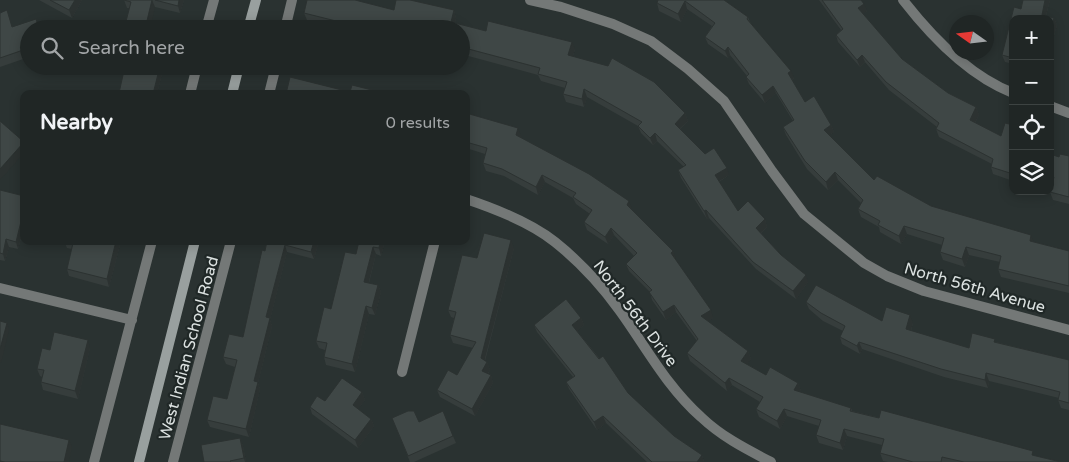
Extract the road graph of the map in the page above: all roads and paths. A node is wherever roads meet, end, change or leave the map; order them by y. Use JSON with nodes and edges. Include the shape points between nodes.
{"nodes":[{"id":1,"x":214,"y":0,"type":"edge"},
{"id":2,"x":256,"y":0,"type":"edge"},
{"id":3,"x":292,"y":0,"type":"edge"},
{"id":4,"x":530,"y":0,"type":"edge"},
{"id":5,"x":903,"y":0,"type":"edge"},
{"id":6,"x":208,"y":20,"type":"edge"},
{"id":7,"x":250,"y":20,"type":"edge"},
{"id":8,"x":287,"y":20,"type":"edge"},
{"id":9,"x":195,"y":75,"type":"edge"},
{"id":10,"x":237,"y":75,"type":"edge"},
{"id":11,"x":274,"y":75,"type":"edge"},
{"id":12,"x":191,"y":90,"type":"edge"},
{"id":13,"x":233,"y":90,"type":"edge"},
{"id":14,"x":270,"y":90,"type":"edge"},
{"id":15,"x":1009,"y":91,"type":"edge"},
{"id":16,"x":1054,"y":107,"type":"edge"},
{"id":17,"x":1069,"y":113,"type":"edge"},
{"id":18,"x":470,"y":201,"type":"edge"},
{"id":19,"x":151,"y":245,"type":"edge"},
{"id":20,"x":193,"y":245,"type":"edge"},
{"id":21,"x":230,"y":245,"type":"edge"},
{"id":22,"x":434,"y":245,"type":"edge"},
{"id":23,"x":0,"y":288,"type":"edge"},
{"id":24,"x":132,"y":320,"type":"junction"},
{"id":25,"x":1069,"y":330,"type":"edge"},
{"id":26,"x":402,"y":372,"type":"dead end"},
{"id":27,"x":94,"y":462,"type":"edge"},
{"id":28,"x":138,"y":462,"type":"edge"},
{"id":29,"x":173,"y":462,"type":"edge"},
{"id":30,"x":771,"y":462,"type":"edge"}],
"edges":[{"from":1,"to":6,"type":"street"},
{"from":2,"to":7,"type":"main road"},
{"from":3,"to":8,"type":"street"},
{"from":4,"to":25,"type":"street","name":"North 56th Avenue","via":[[613,24],[651,41],[688,69],[724,101],[804,214],[864,263],[924,291]]},
{"from":5,"to":15,"type":"street","via":[[921,23],[964,64]]},
{"from":9,"to":12,"type":"street"},
{"from":10,"to":13,"type":"main road"},
{"from":11,"to":14,"type":"street"},
{"from":16,"to":17,"type":"street"},
{"from":18,"to":30,"type":"street","name":"North 56th Drive","via":[[554,241],[602,289],[676,392],[700,417],[730,441]]},
{"from":19,"to":24,"type":"street"},
{"from":20,"to":28,"type":"main road","name":"West Indian School Road"},
{"from":21,"to":29,"type":"street","name":"West Indian School Road"},
{"from":22,"to":26,"type":"street"},
{"from":23,"to":24,"type":"street"},
{"from":24,"to":27,"type":"street"}]}
